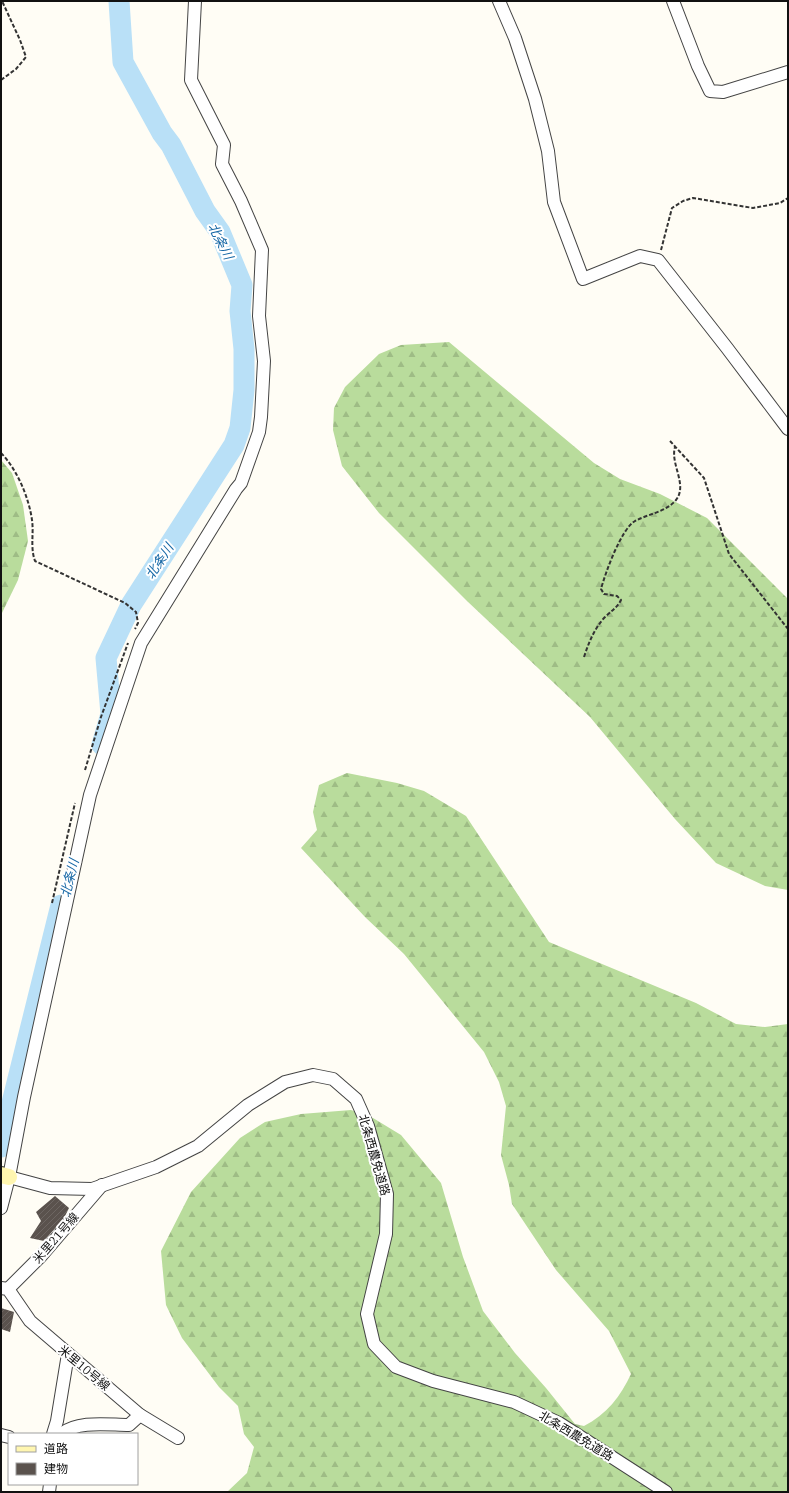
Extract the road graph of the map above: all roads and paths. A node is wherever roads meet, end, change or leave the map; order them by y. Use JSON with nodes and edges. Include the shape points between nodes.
{"nodes":[{"id":1,"x":2,"y":1,"type":"edge"},
{"id":2,"x":194,"y":1,"type":"edge"},
{"id":3,"x":499,"y":1,"type":"edge"},
{"id":4,"x":673,"y":1,"type":"edge"},
{"id":5,"x":788,"y":72,"type":"edge"},
{"id":6,"x":1,"y":80,"type":"edge"},
{"id":7,"x":788,"y":198,"type":"edge"},
{"id":8,"x":658,"y":260,"type":"junction"},
{"id":9,"x":788,"y":429,"type":"edge"},
{"id":10,"x":670,"y":441,"type":"dead end"},
{"id":11,"x":675,"y":447,"type":"junction"},
{"id":12,"x":1,"y":453,"type":"edge"},
{"id":13,"x":788,"y":629,"type":"edge"},
{"id":14,"x":132,"y":634,"type":"dead end"},
{"id":15,"x":129,"y":640,"type":"dead end"},
{"id":16,"x":584,"y":657,"type":"dead end"},
{"id":17,"x":83,"y":775,"type":"dead end"},
{"id":18,"x":77,"y":797,"type":"dead end"},
{"id":19,"x":52,"y":903,"type":"dead end"},
{"id":20,"x":5,"y":1176,"type":"edge"},
{"id":21,"x":102,"y":1185,"type":"junction"},
{"id":22,"x":1,"y":1208,"type":"edge"},
{"id":23,"x":4,"y":1289,"type":"edge"},
{"id":24,"x":68,"y":1354,"type":"junction"},
{"id":25,"x":140,"y":1415,"type":"junction"},
{"id":26,"x":53,"y":1433,"type":"edge"},
{"id":27,"x":62,"y":1433,"type":"edge"},
{"id":28,"x":178,"y":1438,"type":"dead end"},
{"id":29,"x":666,"y":1492,"type":"edge"}],
"edges":[{"from":1,"to":6,"type":"path","via":[[26,57],[16,69]]},
{"from":2,"to":20,"type":"street","via":[[191,80],[224,145],[222,164],[262,250],[259,316],[264,361],[259,432],[241,483],[141,643],[131,672],[90,795]]},
{"from":3,"to":8,"type":"street","via":[[515,38],[535,99],[548,151],[554,202],[584,279],[640,256]]},
{"from":4,"to":5,"type":"street","via":[[710,90],[723,92]]},
{"from":7,"to":8,"type":"path","via":[[780,203],[753,208],[693,198],[683,201],[672,208]]},
{"from":8,"to":9,"type":"street"},
{"from":10,"to":11,"type":"path"},
{"from":11,"to":13,"type":"path","via":[[704,478],[729,554]]},
{"from":11,"to":16,"type":"path","via":[[673,453],[681,487],[676,500],[662,510],[634,522],[625,533],[613,555],[601,589],[604,594],[617,596],[621,600],[617,608],[606,616],[591,635]]},
{"from":12,"to":14,"type":"path","via":[[19,481],[28,504],[35,561],[125,603],[136,612],[138,623]]},
{"from":15,"to":17,"type":"path","via":[[100,717]]},
{"from":18,"to":19,"type":"path"},
{"from":20,"to":21,"type":"street","name":"北条西農免道路","via":[[50,1188],[92,1188]]},
{"from":20,"to":22,"type":"street"},
{"from":21,"to":23,"type":"street","name":"米里21号線","via":[[57,1239]]},
{"from":21,"to":29,"type":"street","name":"北条西農免道路","via":[[156,1167],[198,1146],[248,1105],[285,1082],[313,1075],[333,1078],[356,1099],[368,1126],[387,1194],[386,1234],[367,1314],[374,1344],[396,1367],[434,1381],[514,1402],[559,1423]]},
{"from":23,"to":24,"type":"street","name":"米里10号線","via":[[30,1322]]},
{"from":24,"to":25,"type":"street","name":"米里10号線"},
{"from":24,"to":26,"type":"street"},
{"from":25,"to":27,"type":"street","via":[[129,1426],[89,1424]]},
{"from":25,"to":28,"type":"street","name":"米里10号線"}]}
